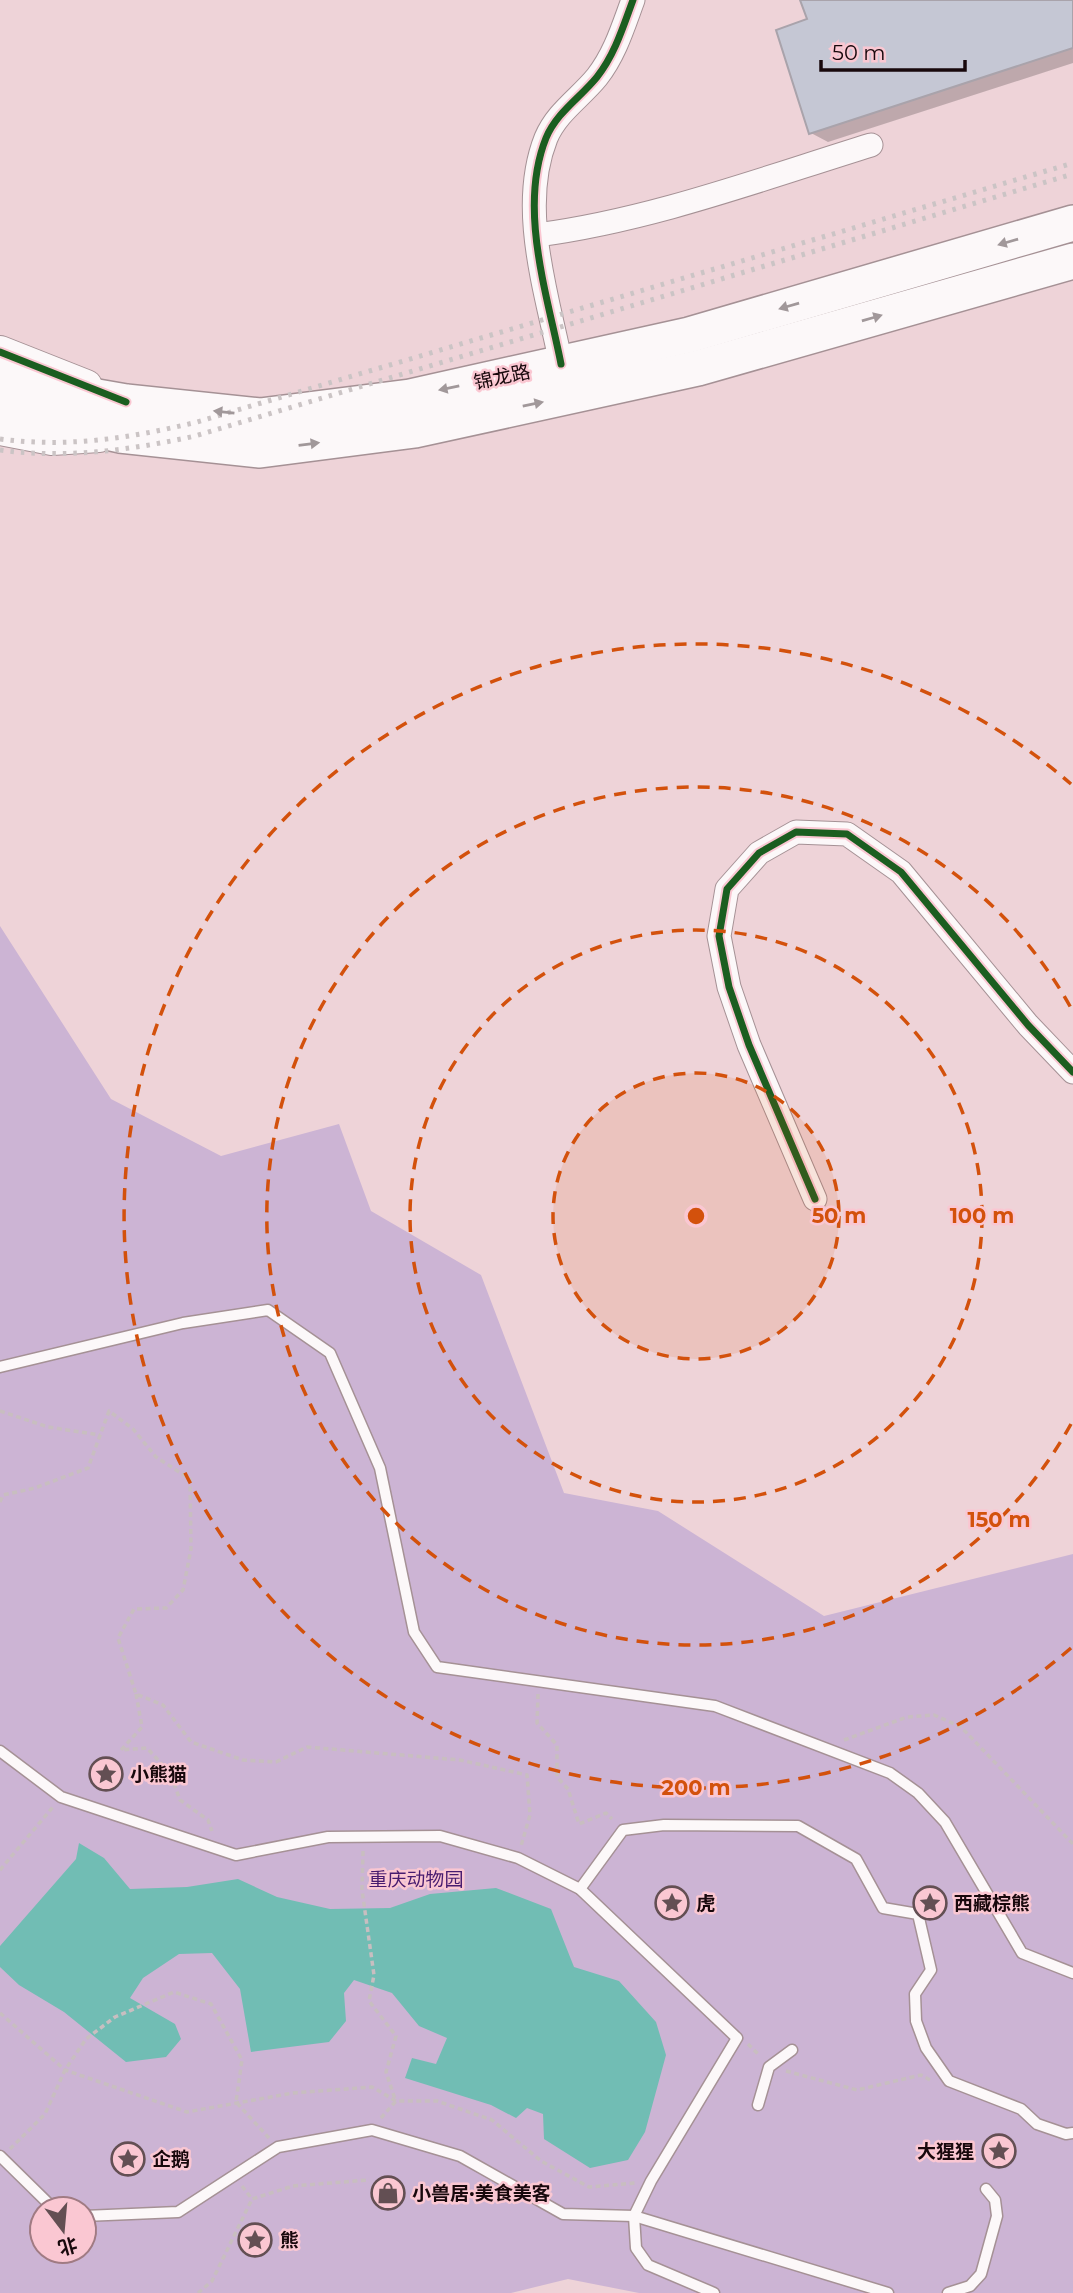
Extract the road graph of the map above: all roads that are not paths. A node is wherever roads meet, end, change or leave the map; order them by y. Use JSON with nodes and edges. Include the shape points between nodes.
{"nodes":[{"id":1,"x":633,"y":0,"type":"edge"},
{"id":2,"x":871,"y":145,"type":"dead end"},
{"id":3,"x":1073,"y":223,"type":"edge"},
{"id":4,"x":537,"y":235,"type":"junction"},
{"id":5,"x":1073,"y":261,"type":"edge"},
{"id":6,"x":0,"y":352,"type":"edge"},
{"id":7,"x":561,"y":364,"type":"junction"},
{"id":8,"x":0,"y":380,"type":"edge"},
{"id":9,"x":0,"y":409,"type":"edge"},
{"id":10,"x":123,"y":418,"type":"junction"},
{"id":11,"x":0,"y":429,"type":"edge"},
{"id":12,"x":1073,"y":1072,"type":"edge"},
{"id":13,"x":815,"y":1199,"type":"dead end"},
{"id":14,"x":0,"y":1367,"type":"edge"},
{"id":15,"x":0,"y":1751,"type":"edge"},
{"id":16,"x":580,"y":1889,"type":"junction"},
{"id":17,"x":1073,"y":1973,"type":"edge"},
{"id":18,"x":792,"y":2050,"type":"dead end"},
{"id":19,"x":758,"y":2105,"type":"dead end"},
{"id":20,"x":1073,"y":2133,"type":"edge"},
{"id":21,"x":0,"y":2157,"type":"edge"},
{"id":22,"x":986,"y":2189,"type":"dead end"},
{"id":23,"x":39,"y":2195,"type":"edge"},
{"id":24,"x":98,"y":2215,"type":"edge"},
{"id":25,"x":635,"y":2216,"type":"junction"},
{"id":26,"x":714,"y":2293,"type":"edge"},
{"id":27,"x":888,"y":2293,"type":"edge"},
{"id":28,"x":948,"y":2293,"type":"edge"}],
"edges":[{"from":1,"to":4,"type":"street","via":[[618,44],[546,137],[535,184]]},
{"from":2,"to":4,"type":"street","via":[[652,213]]},
{"from":3,"to":7,"type":"main road","name":"锦龙路","one_way":true,"via":[[689,335]]},
{"from":4,"to":7,"type":"street"},
{"from":10,"to":5,"type":"main road","name":"锦龙路","one_way":true,"via":[[260,450],[415,430],[698,368]]},
{"from":6,"to":10,"type":"street"},
{"from":7,"to":10,"type":"main road","name":"锦龙路","one_way":true,"via":[[410,397],[260,416]]},
{"from":8,"to":10,"type":"main road","name":"锦龙路"},
{"from":9,"to":10,"type":"main road","name":"锦龙路"},
{"from":10,"to":11,"type":"street","via":[[52,439]]},
{"from":12,"to":13,"type":"street","via":[[901,872],[847,834],[796,832],[759,853],[727,888],[719,936],[729,987],[749,1045]]},
{"from":14,"to":17,"type":"lane","via":[[183,1322],[268,1310],[330,1353],[380,1468],[414,1632],[438,1667],[715,1706],[890,1773],[918,1793],[945,1822],[1022,1953]]},
{"from":15,"to":16,"type":"lane","via":[[61,1797],[236,1855],[328,1837],[440,1836],[518,1858]]},
{"from":16,"to":20,"type":"lane","via":[[624,1830],[664,1825],[798,1826],[856,1859],[883,1908],[918,1914],[931,1970],[915,1994],[916,2021],[926,2048],[949,2081],[1021,2109],[1037,2124]]},
{"from":16,"to":25,"type":"lane","via":[[737,2038],[651,2181]]},
{"from":18,"to":19,"type":"lane","via":[[769,2067]]},
{"from":21,"to":23,"type":"lane"},
{"from":22,"to":28,"type":"lane","via":[[995,2200],[997,2216],[981,2274],[970,2286]]},
{"from":24,"to":25,"type":"lane","via":[[178,2212],[278,2147],[372,2130],[460,2156],[563,2214]]},
{"from":25,"to":26,"type":"lane","via":[[636,2248],[648,2265]]},
{"from":25,"to":27,"type":"lane"}]}
